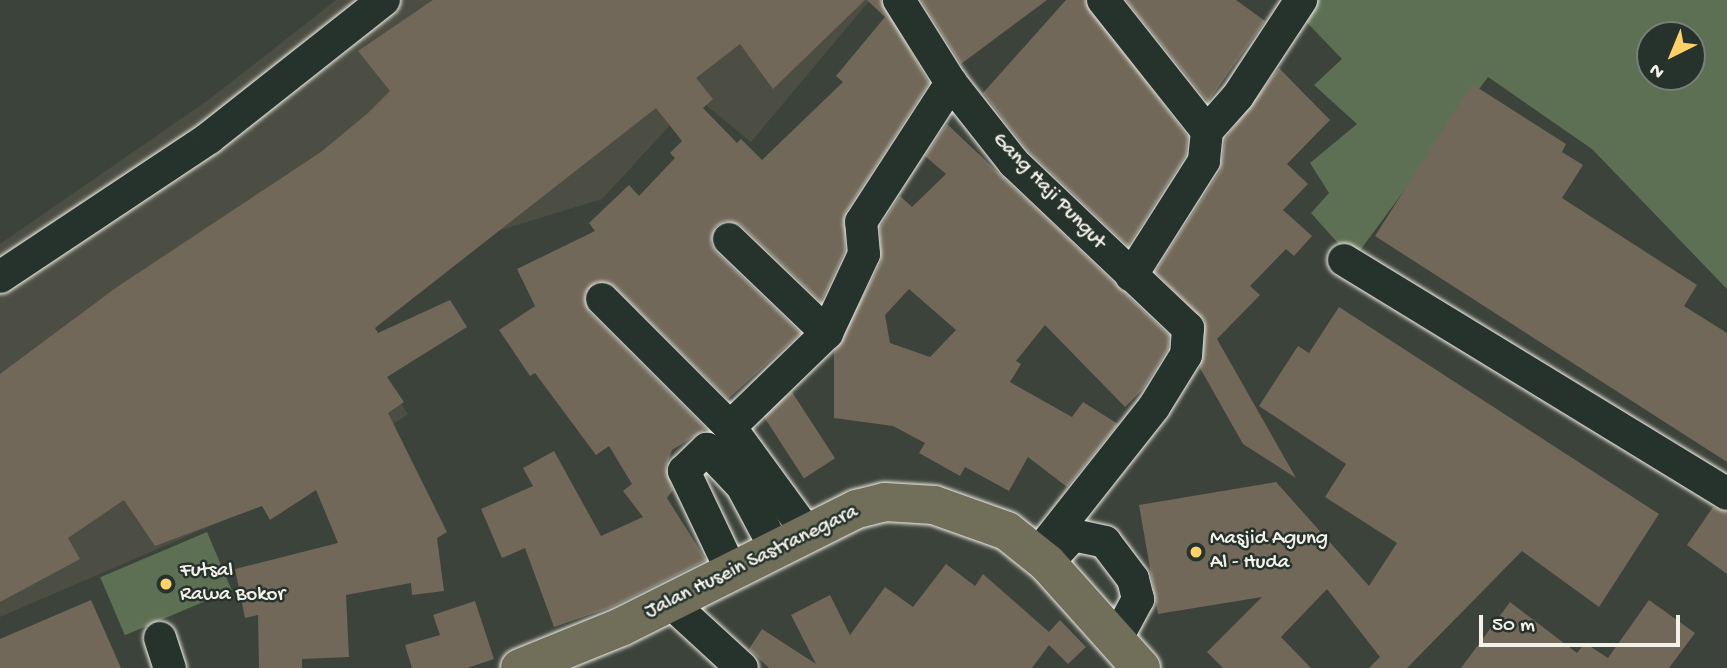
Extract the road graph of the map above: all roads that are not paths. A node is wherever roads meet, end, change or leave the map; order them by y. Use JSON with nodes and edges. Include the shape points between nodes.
{"nodes":[{"id":1,"x":384,"y":0,"type":"edge"},
{"id":2,"x":899,"y":0,"type":"edge"},
{"id":3,"x":1103,"y":0,"type":"edge"},
{"id":4,"x":1301,"y":0,"type":"edge"},
{"id":5,"x":951,"y":83,"type":"junction"},
{"id":6,"x":1207,"y":131,"type":"junction"},
{"id":7,"x":729,"y":239,"type":"dead end"},
{"id":8,"x":1344,"y":260,"type":"dead end"},
{"id":9,"x":1131,"y":276,"type":"junction"},
{"id":10,"x":0,"y":277,"type":"edge"},
{"id":11,"x":602,"y":299,"type":"dead end"},
{"id":12,"x":827,"y":333,"type":"junction"},
{"id":13,"x":730,"y":426,"type":"junction"},
{"id":14,"x":1727,"y":494,"type":"edge"},
{"id":15,"x":792,"y":542,"type":"junction"},
{"id":16,"x":1042,"y":559,"type":"junction"},
{"id":17,"x":732,"y":572,"type":"junction"},
{"id":18,"x":671,"y":603,"type":"junction"},
{"id":19,"x":160,"y":638,"type":"dead end"},
{"id":20,"x":1128,"y":654,"type":"edge"},
{"id":21,"x":170,"y":668,"type":"edge"},
{"id":22,"x":520,"y":668,"type":"edge"},
{"id":23,"x":742,"y":668,"type":"edge"}],
"edges":[{"from":1,"to":10,"type":"street","via":[[209,138]]},
{"from":2,"to":5,"type":"street","name":"Gang Haji Pungut"},
{"from":3,"to":6,"type":"street"},
{"from":4,"to":6,"type":"street","via":[[1238,96]]},
{"from":5,"to":9,"type":"street","name":"Gang Haji Pungut","via":[[1014,163]]},
{"from":5,"to":12,"type":"street","via":[[861,222],[864,254]]},
{"from":6,"to":9,"type":"street","via":[[1204,160]]},
{"from":7,"to":12,"type":"street"},
{"from":8,"to":14,"type":"street"},
{"from":9,"to":16,"type":"street","name":"Gang Haji Pungut","via":[[1188,328],[1186,355],[1154,407]]},
{"from":11,"to":13,"type":"street"},
{"from":12,"to":13,"type":"street"},
{"from":13,"to":15,"type":"street"},
{"from":15,"to":16,"type":"main road","name":"Jalan Husein Sastranegara","via":[[885,502],[934,505],[1007,531]]},
{"from":15,"to":17,"type":"main road","name":"Jalan Husein Sastranegara"},
{"from":15,"to":17,"type":"street","via":[[707,449],[684,471]]},
{"from":16,"to":20,"type":"main road","name":"Jalan Husein Sastranegara"},
{"from":16,"to":20,"type":"street","via":[[1073,536],[1105,542],[1133,579],[1138,599]]},
{"from":17,"to":18,"type":"main road","name":"Jalan Husein Sastranegara"},
{"from":18,"to":22,"type":"main road","name":"Jalan Husein Sastranegara"},
{"from":18,"to":23,"type":"street"},
{"from":19,"to":21,"type":"street"}]}
